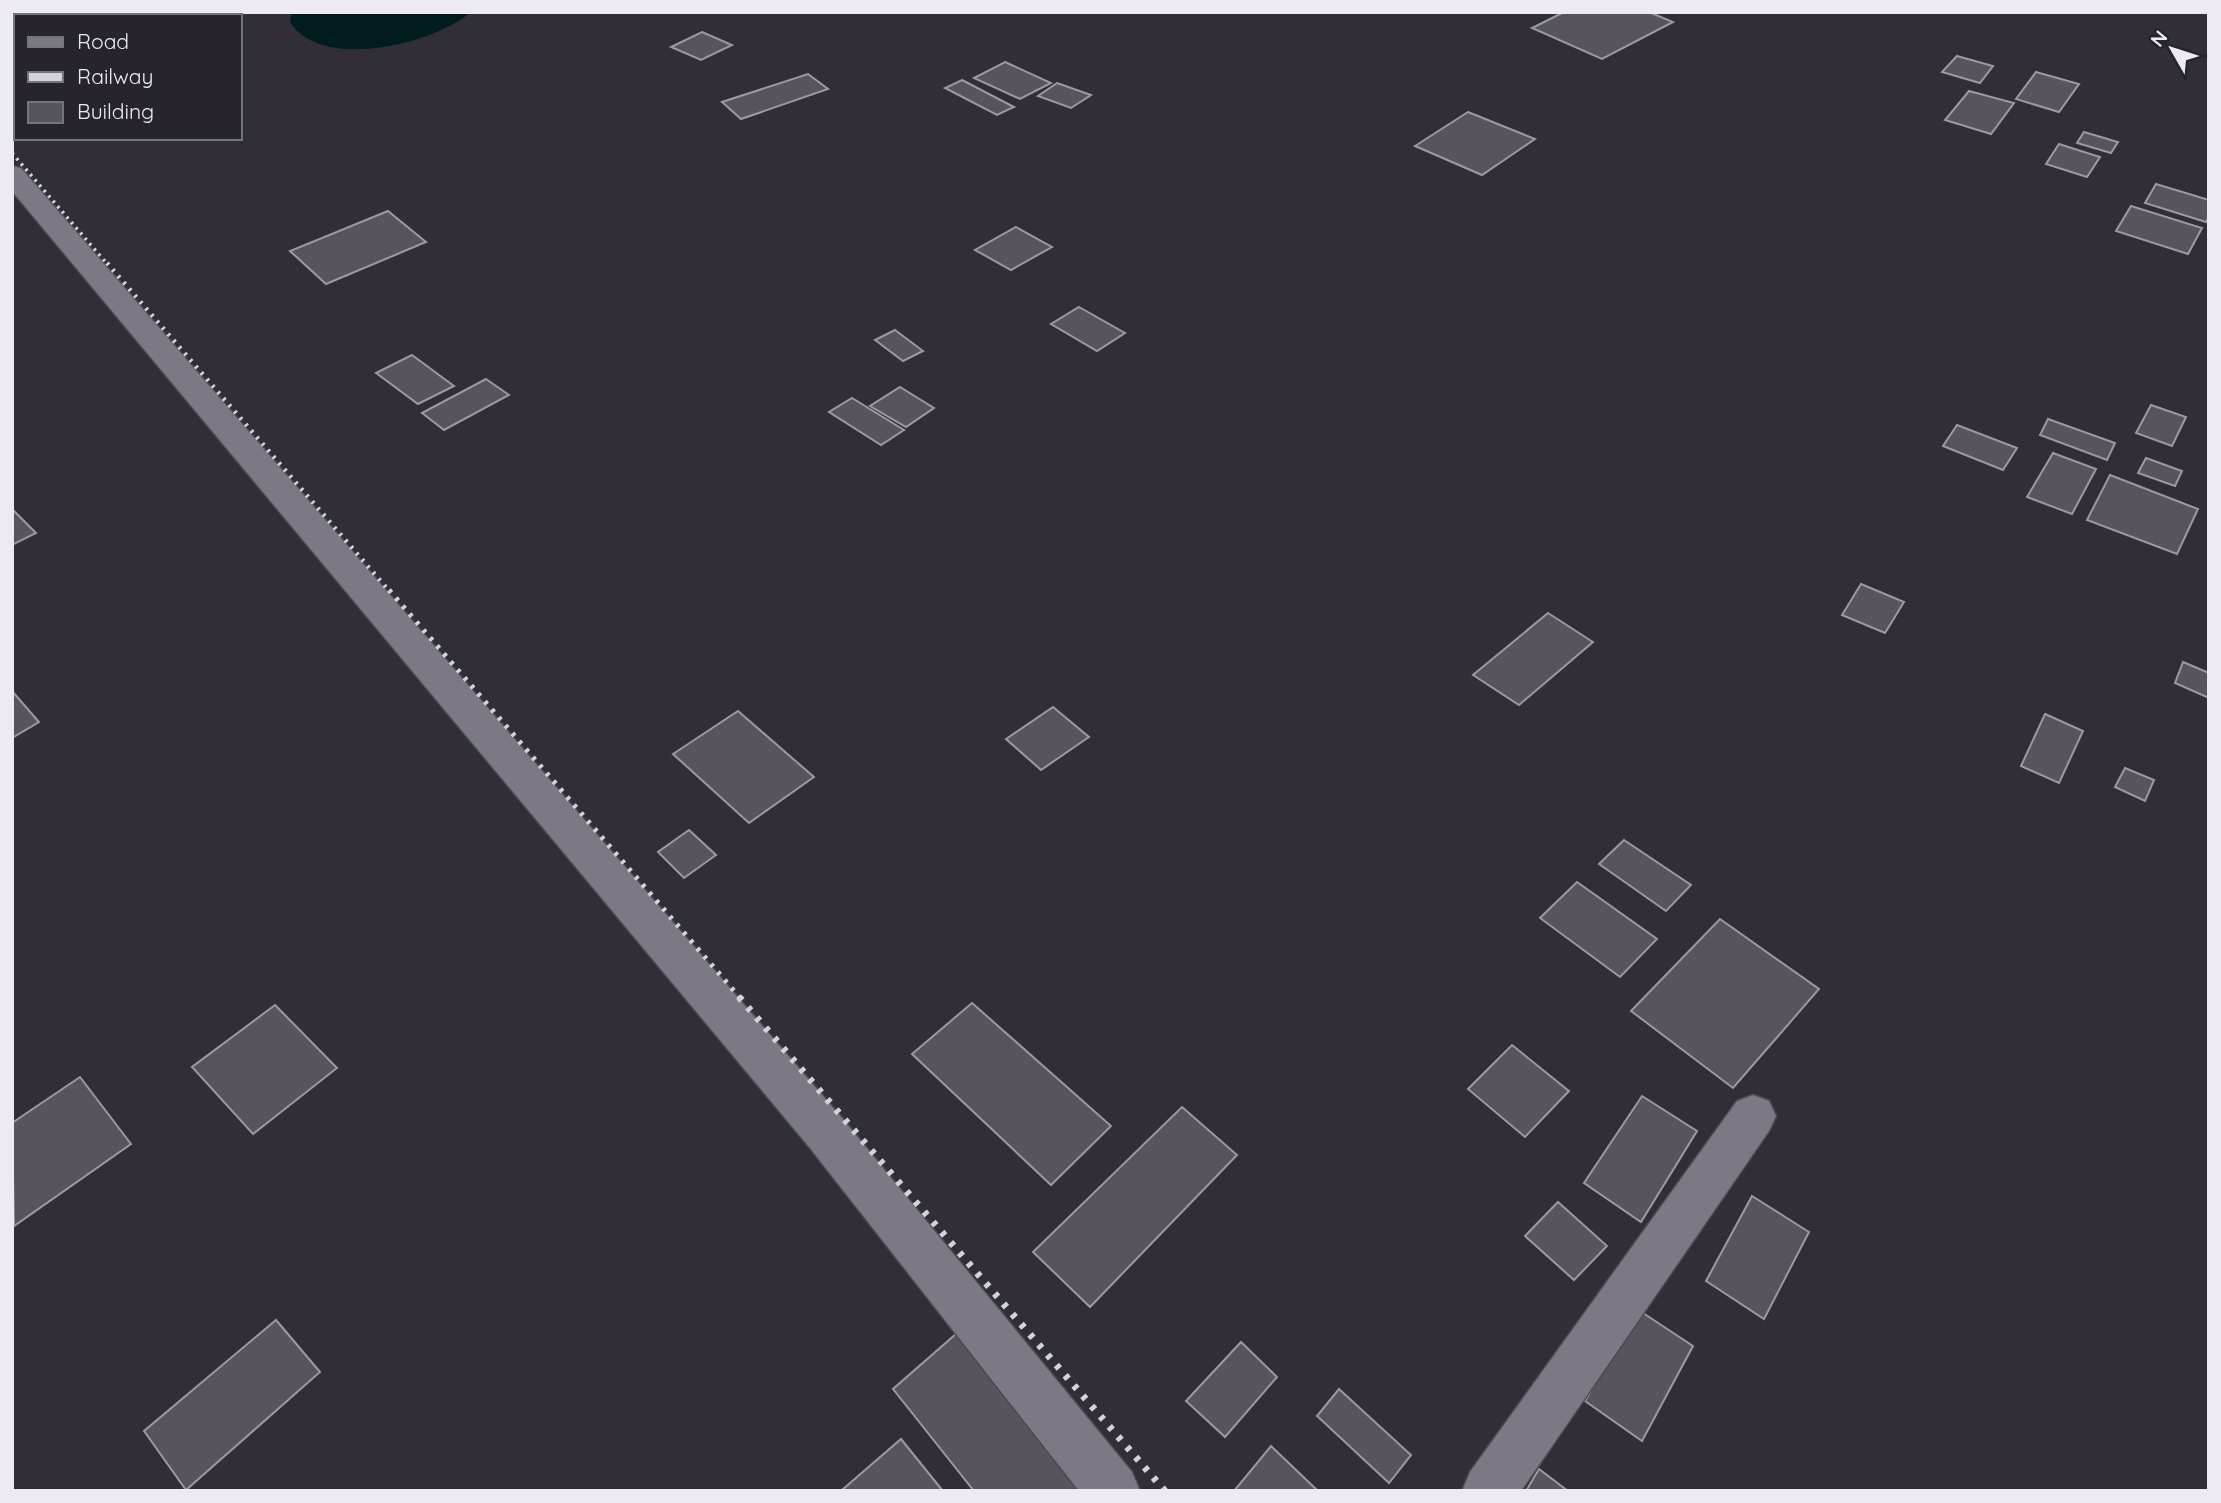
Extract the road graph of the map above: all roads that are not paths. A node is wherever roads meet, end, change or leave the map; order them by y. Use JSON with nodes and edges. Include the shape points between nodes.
{"nodes":[{"id":1,"x":12,"y":174,"type":"edge"},
{"id":2,"x":1753,"y":1116,"type":"dead end"},
{"id":3,"x":1113,"y":1491,"type":"edge"},
{"id":4,"x":1489,"y":1491,"type":"edge"}],
"edges":[{"from":1,"to":3,"type":"street","via":[[826,1133]]},
{"from":2,"to":4,"type":"street"}]}
